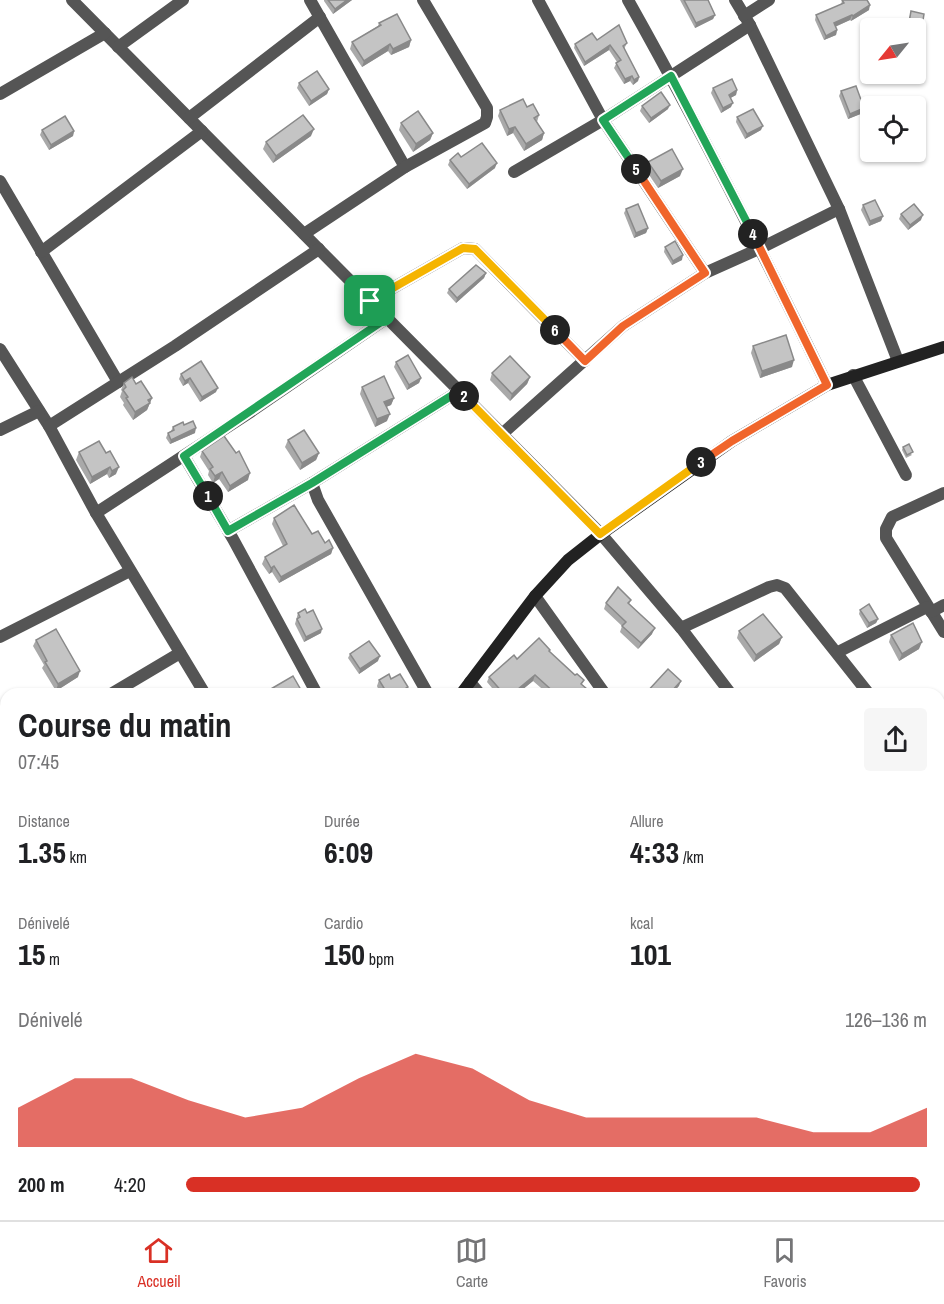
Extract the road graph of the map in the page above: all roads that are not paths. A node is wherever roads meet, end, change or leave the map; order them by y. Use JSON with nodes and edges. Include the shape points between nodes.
{"nodes":[{"id":1,"x":72,"y":0,"type":"edge"},
{"id":2,"x":183,"y":0,"type":"edge"},
{"id":3,"x":310,"y":0,"type":"edge"},
{"id":4,"x":423,"y":0,"type":"edge"},
{"id":5,"x":538,"y":0,"type":"edge"},
{"id":6,"x":628,"y":0,"type":"edge"},
{"id":7,"x":735,"y":0,"type":"edge"},
{"id":8,"x":769,"y":0,"type":"edge"},
{"id":9,"x":320,"y":17,"type":"junction"},
{"id":10,"x":747,"y":20,"type":"junction"},
{"id":11,"x":105,"y":33,"type":"junction"},
{"id":12,"x":118,"y":47,"type":"junction"},
{"id":13,"x":671,"y":76,"type":"junction"},
{"id":14,"x":0,"y":94,"type":"edge"},
{"id":15,"x":189,"y":118,"type":"junction"},
{"id":16,"x":603,"y":120,"type":"junction"},
{"id":17,"x":202,"y":131,"type":"junction"},
{"id":18,"x":405,"y":167,"type":"junction"},
{"id":19,"x":514,"y":172,"type":"dead end"},
{"id":20,"x":0,"y":182,"type":"edge"},
{"id":21,"x":839,"y":209,"type":"junction"},
{"id":22,"x":304,"y":234,"type":"junction"},
{"id":23,"x":761,"y":248,"type":"junction"},
{"id":24,"x":319,"y":249,"type":"junction"},
{"id":25,"x":41,"y":252,"type":"junction"},
{"id":26,"x":705,"y":273,"type":"junction"},
{"id":27,"x":370,"y":301,"type":"junction"},
{"id":28,"x":387,"y":318,"type":"junction"},
{"id":29,"x":944,"y":347,"type":"edge"},
{"id":30,"x":0,"y":349,"type":"edge"},
{"id":31,"x":585,"y":361,"type":"junction"},
{"id":32,"x":898,"y":361,"type":"junction"},
{"id":33,"x":853,"y":375,"type":"junction"},
{"id":34,"x":118,"y":382,"type":"junction"},
{"id":35,"x":827,"y":385,"type":"junction"},
{"id":36,"x":459,"y":391,"type":"junction"},
{"id":37,"x":39,"y":411,"type":"junction"},
{"id":38,"x":49,"y":426,"type":"junction"},
{"id":39,"x":0,"y":430,"type":"edge"},
{"id":40,"x":502,"y":434,"type":"junction"},
{"id":41,"x":184,"y":456,"type":"junction"},
{"id":42,"x":906,"y":475,"type":"dead end"},
{"id":43,"x":312,"y":483,"type":"junction"},
{"id":44,"x":944,"y":493,"type":"edge"},
{"id":45,"x":96,"y":513,"type":"junction"},
{"id":46,"x":228,"y":531,"type":"junction"},
{"id":47,"x":600,"y":534,"type":"junction"},
{"id":48,"x":130,"y":571,"type":"junction"},
{"id":49,"x":535,"y":596,"type":"junction"},
{"id":50,"x":944,"y":605,"type":"edge"},
{"id":51,"x":929,"y":610,"type":"junction"},
{"id":52,"x":681,"y":628,"type":"junction"},
{"id":53,"x":944,"y":632,"type":"edge"},
{"id":54,"x":1,"y":636,"type":"edge"},
{"id":55,"x":838,"y":652,"type":"junction"},
{"id":56,"x":180,"y":653,"type":"junction"},
{"id":57,"x":470,"y":681,"type":"junction"},
{"id":58,"x":121,"y":688,"type":"edge"},
{"id":59,"x":201,"y":688,"type":"edge"},
{"id":60,"x":314,"y":688,"type":"edge"},
{"id":61,"x":425,"y":688,"type":"edge"},
{"id":62,"x":465,"y":688,"type":"edge"},
{"id":63,"x":475,"y":688,"type":"edge"},
{"id":64,"x":601,"y":688,"type":"edge"},
{"id":65,"x":726,"y":688,"type":"edge"},
{"id":66,"x":865,"y":688,"type":"edge"}],
"edges":[{"from":1,"to":11,"type":"street"},
{"from":2,"to":12,"type":"street"},
{"from":3,"to":9,"type":"street"},
{"from":4,"to":18,"type":"street","via":[[487,108],[488,117],[485,123]]},
{"from":5,"to":16,"type":"street"},
{"from":6,"to":13,"type":"street"},
{"from":7,"to":10,"type":"street"},
{"from":8,"to":10,"type":"street"},
{"from":9,"to":15,"type":"street"},
{"from":9,"to":18,"type":"street"},
{"from":10,"to":13,"type":"street"},
{"from":10,"to":21,"type":"street"},
{"from":11,"to":12,"type":"street"},
{"from":11,"to":14,"type":"street"},
{"from":12,"to":15,"type":"street"},
{"from":13,"to":16,"type":"street"},
{"from":13,"to":23,"type":"street"},
{"from":15,"to":17,"type":"street"},
{"from":16,"to":19,"type":"street"},
{"from":16,"to":26,"type":"street"},
{"from":17,"to":22,"type":"street"},
{"from":17,"to":25,"type":"street"},
{"from":18,"to":22,"type":"street"},
{"from":20,"to":25,"type":"street"},
{"from":21,"to":23,"type":"street"},
{"from":21,"to":32,"type":"street"},
{"from":22,"to":24,"type":"street"},
{"from":23,"to":26,"type":"street"},
{"from":23,"to":35,"type":"street"},
{"from":24,"to":27,"type":"street"},
{"from":24,"to":34,"type":"street"},
{"from":25,"to":34,"type":"street"},
{"from":26,"to":31,"type":"street","via":[[623,326]]},
{"from":27,"to":28,"type":"street"},
{"from":27,"to":31,"type":"street","via":[[470,247]]},
{"from":28,"to":36,"type":"street"},
{"from":28,"to":41,"type":"street"},
{"from":29,"to":32,"type":"street"},
{"from":30,"to":37,"type":"street"},
{"from":31,"to":40,"type":"street"},
{"from":32,"to":33,"type":"street"},
{"from":33,"to":35,"type":"street"},
{"from":33,"to":42,"type":"street"},
{"from":34,"to":38,"type":"street"},
{"from":35,"to":47,"type":"street","via":[[732,441]]},
{"from":36,"to":40,"type":"street"},
{"from":36,"to":43,"type":"street"},
{"from":37,"to":38,"type":"street"},
{"from":37,"to":39,"type":"street"},
{"from":38,"to":45,"type":"street"},
{"from":40,"to":47,"type":"street"},
{"from":41,"to":45,"type":"street"},
{"from":41,"to":46,"type":"street"},
{"from":43,"to":46,"type":"street"},
{"from":43,"to":61,"type":"street"},
{"from":44,"to":51,"type":"street","via":[[892,517],[886,529],[886,538]]},
{"from":45,"to":48,"type":"street"},
{"from":46,"to":60,"type":"street"},
{"from":47,"to":49,"type":"street","via":[[568,560]]},
{"from":47,"to":52,"type":"street"},
{"from":48,"to":54,"type":"street"},
{"from":48,"to":56,"type":"street"},
{"from":49,"to":57,"type":"street"},
{"from":49,"to":64,"type":"street"},
{"from":50,"to":51,"type":"street"},
{"from":51,"to":53,"type":"street"},
{"from":51,"to":55,"type":"street"},
{"from":52,"to":55,"type":"street","via":[[777,585],[785,588]]},
{"from":52,"to":65,"type":"street"},
{"from":55,"to":66,"type":"street"},
{"from":56,"to":58,"type":"street"},
{"from":56,"to":59,"type":"street"},
{"from":57,"to":62,"type":"street"},
{"from":57,"to":63,"type":"street"}]}
